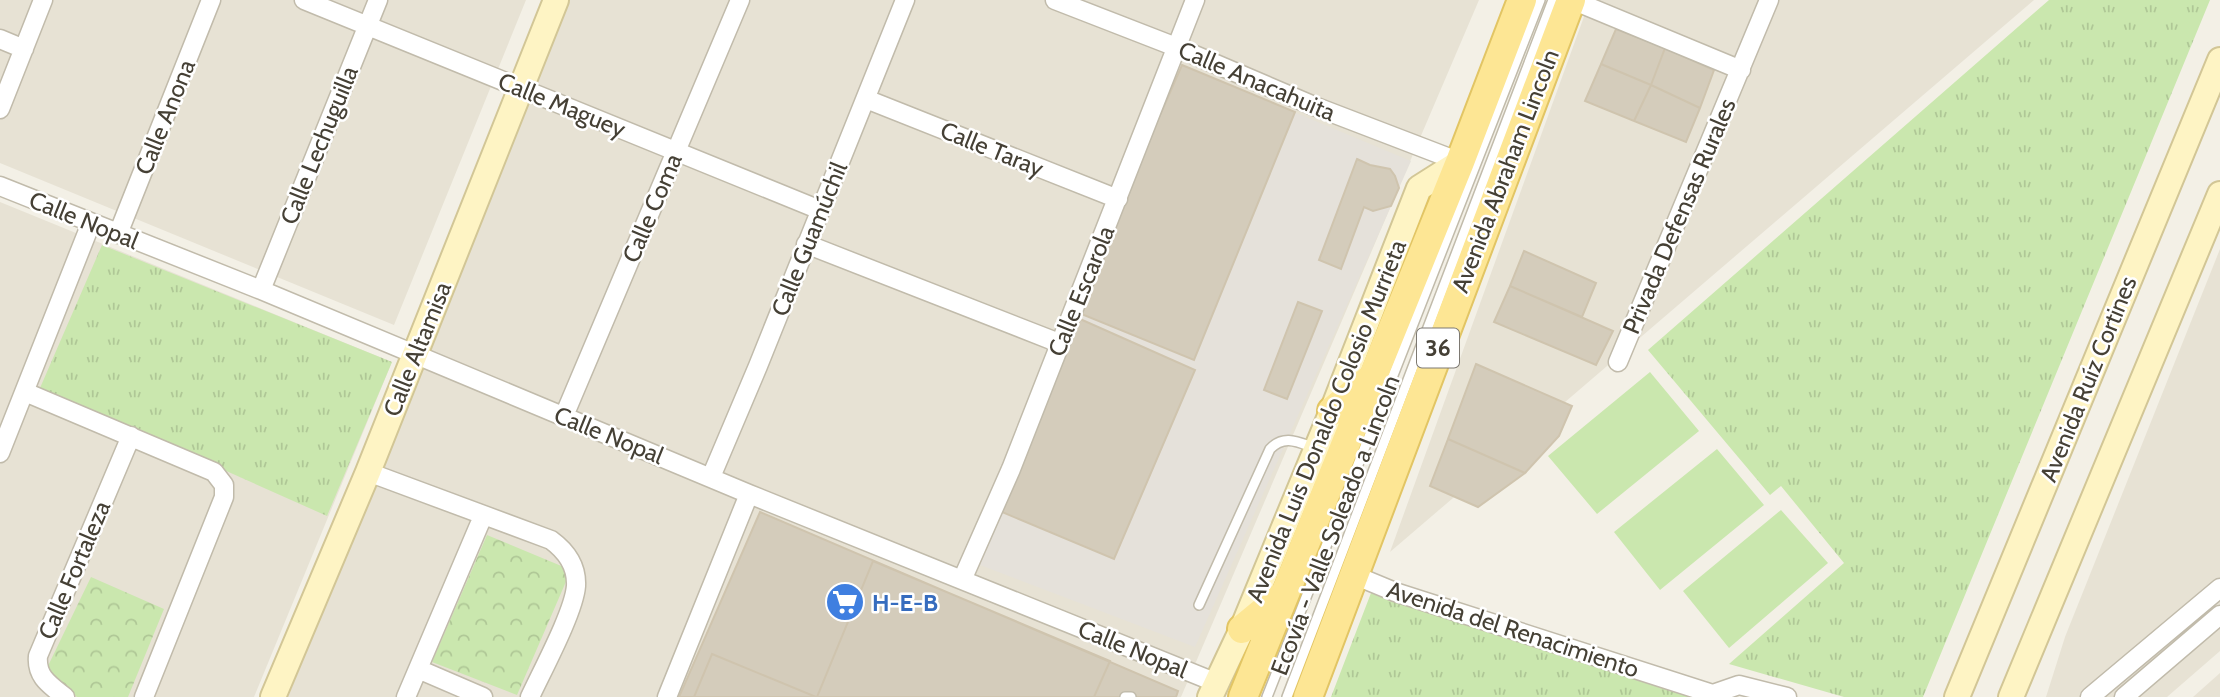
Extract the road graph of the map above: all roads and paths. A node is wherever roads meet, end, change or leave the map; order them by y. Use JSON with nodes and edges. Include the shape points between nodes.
{"nodes":[{"id":1,"x":43,"y":0,"type":"edge"},
{"id":2,"x":211,"y":0,"type":"edge"},
{"id":3,"x":304,"y":0,"type":"edge"},
{"id":4,"x":378,"y":0,"type":"edge"},
{"id":5,"x":556,"y":0,"type":"edge"},
{"id":6,"x":740,"y":0,"type":"edge"},
{"id":7,"x":905,"y":0,"type":"edge"},
{"id":8,"x":1055,"y":0,"type":"edge"},
{"id":9,"x":1195,"y":0,"type":"edge"},
{"id":10,"x":1522,"y":0,"type":"edge"},
{"id":11,"x":1540,"y":0,"type":"edge"},
{"id":12,"x":1553,"y":0,"type":"edge"},
{"id":13,"x":1571,"y":0,"type":"edge"},
{"id":14,"x":1769,"y":0,"type":"edge"},
{"id":15,"x":367,"y":26,"type":"junction"},
{"id":16,"x":0,"y":39,"type":"edge"},
{"id":17,"x":1176,"y":47,"type":"junction"},
{"id":18,"x":24,"y":49,"type":"junction"},
{"id":19,"x":2220,"y":60,"type":"edge"},
{"id":20,"x":1741,"y":70,"type":"junction"},
{"id":21,"x":520,"y":88,"type":"junction"},
{"id":22,"x":866,"y":99,"type":"junction"},
{"id":23,"x":0,"y":109,"type":"edge"},
{"id":24,"x":677,"y":152,"type":"junction"},
{"id":25,"x":1460,"y":162,"type":"junction"},
{"id":26,"x":0,"y":186,"type":"edge"},
{"id":27,"x":2220,"y":194,"type":"edge"},
{"id":28,"x":1118,"y":199,"type":"junction"},
{"id":29,"x":820,"y":210,"type":"junction"},
{"id":30,"x":91,"y":223,"type":"junction"},
{"id":31,"x":118,"y":234,"type":"junction"},
{"id":32,"x":806,"y":244,"type":"junction"},
{"id":33,"x":261,"y":290,"type":"junction"},
{"id":34,"x":1059,"y":343,"type":"junction"},
{"id":35,"x":415,"y":355,"type":"junction"},
{"id":36,"x":1618,"y":362,"type":"dead end"},
{"id":37,"x":1373,"y":375,"type":"junction"},
{"id":38,"x":25,"y":392,"type":"junction"},
{"id":39,"x":1332,"y":411,"type":"junction"},
{"id":40,"x":564,"y":416,"type":"junction"},
{"id":41,"x":131,"y":436,"type":"junction"},
{"id":42,"x":1317,"y":449,"type":"junction"},
{"id":43,"x":0,"y":453,"type":"edge"},
{"id":44,"x":368,"y":471,"type":"junction"},
{"id":45,"x":711,"y":477,"type":"junction"},
{"id":46,"x":749,"y":494,"type":"junction"},
{"id":47,"x":483,"y":516,"type":"junction"},
{"id":48,"x":1354,"y":575,"type":"junction"},
{"id":49,"x":962,"y":580,"type":"junction"},
{"id":50,"x":2220,"y":587,"type":"edge"},
{"id":51,"x":1284,"y":594,"type":"junction"},
{"id":52,"x":1199,"y":605,"type":"dead end"},
{"id":53,"x":2220,"y":615,"type":"edge"},
{"id":54,"x":1242,"y":629,"type":"junction"},
{"id":55,"x":418,"y":669,"type":"junction"},
{"id":56,"x":1214,"y":690,"type":"edge"},
{"id":57,"x":1717,"y":696,"type":"edge"},
{"id":58,"x":65,"y":697,"type":"edge"},
{"id":59,"x":144,"y":697,"type":"edge"},
{"id":60,"x":273,"y":697,"type":"edge"},
{"id":61,"x":406,"y":697,"type":"edge"},
{"id":62,"x":483,"y":697,"type":"edge"},
{"id":63,"x":530,"y":697,"type":"edge"},
{"id":64,"x":667,"y":697,"type":"edge"},
{"id":65,"x":1125,"y":697,"type":"edge"},
{"id":66,"x":1131,"y":697,"type":"edge"},
{"id":67,"x":1243,"y":697,"type":"edge"},
{"id":68,"x":1268,"y":697,"type":"edge"},
{"id":69,"x":1287,"y":697,"type":"edge"},
{"id":70,"x":1308,"y":697,"type":"edge"},
{"id":71,"x":1787,"y":697,"type":"edge"},
{"id":72,"x":1957,"y":697,"type":"edge"},
{"id":73,"x":2011,"y":697,"type":"edge"},
{"id":74,"x":2090,"y":697,"type":"edge"},
{"id":75,"x":2124,"y":697,"type":"edge"}],
"edges":[{"from":1,"to":18,"type":"street"},
{"from":2,"to":31,"type":"street","name":"Calle Anona"},
{"from":3,"to":15,"type":"street","name":"Calle Maguey"},
{"from":4,"to":15,"type":"street","name":"Calle Lechuguilla"},
{"from":5,"to":21,"type":"street","name":"Calle Altamisa"},
{"from":6,"to":24,"type":"street","name":"Calle Coma"},
{"from":7,"to":22,"type":"street","name":"Calle Guamúchil"},
{"from":8,"to":17,"type":"street","name":"Calle Anacahuita"},
{"from":9,"to":17,"type":"street","name":"Calle Escarola"},
{"from":10,"to":25,"type":"main road","number":"36"},
{"from":11,"to":68,"type":"lane","name":"Ecovía - Valle Soleado a Lincoln"},
{"from":12,"to":69,"type":"lane"},
{"from":13,"to":20,"type":"street"},
{"from":13,"to":48,"type":"main road","name":"Avenida Abraham Lincoln","number":"36"},
{"from":14,"to":20,"type":"street","name":"Privada Defensas Rurales"},
{"from":15,"to":21,"type":"street","name":"Calle Maguey"},
{"from":15,"to":33,"type":"street","name":"Calle Lechuguilla"},
{"from":16,"to":18,"type":"street"},
{"from":17,"to":25,"type":"street","name":"Calle Anacahuita"},
{"from":17,"to":28,"type":"street","name":"Calle Escarola"},
{"from":18,"to":23,"type":"street"},
{"from":19,"to":72,"type":"street","name":"Avenida Ruíz Cortines"},
{"from":20,"to":36,"type":"street","name":"Privada Defensas Rurales"},
{"from":21,"to":24,"type":"street","name":"Calle Maguey"},
{"from":21,"to":35,"type":"street","name":"Calle Altamisa"},
{"from":22,"to":28,"type":"street","name":"Calle Taray"},
{"from":22,"to":29,"type":"street","name":"Calle Guamúchil"},
{"from":24,"to":29,"type":"street","name":"Calle Maguey"},
{"from":24,"to":40,"type":"street","name":"Calle Coma"},
{"from":25,"to":37,"type":"main road","number":"36"},
{"from":25,"to":39,"type":"street","name":"Avenida Luis Donaldo Colosio Murrieta","via":[[1419,188]]},
{"from":26,"to":30,"type":"street","name":"Calle Nopal"},
{"from":27,"to":73,"type":"street","name":"Avenida Ruíz Cortines"},
{"from":28,"to":34,"type":"street","name":"Calle Escarola"},
{"from":29,"to":32,"type":"street","name":"Calle Guamúchil"},
{"from":30,"to":31,"type":"street","name":"Calle Nopal"},
{"from":30,"to":38,"type":"street"},
{"from":31,"to":33,"type":"street","name":"Calle Nopal"},
{"from":32,"to":34,"type":"street"},
{"from":32,"to":45,"type":"street","name":"Calle Guamúchil"},
{"from":33,"to":35,"type":"street","name":"Calle Nopal"},
{"from":34,"to":49,"type":"street","name":"Calle Escarola"},
{"from":35,"to":40,"type":"street","name":"Calle Nopal"},
{"from":35,"to":44,"type":"street","name":"Calle Altamisa"},
{"from":37,"to":39,"type":"main road"},
{"from":37,"to":51,"type":"main road","number":"36"},
{"from":38,"to":41,"type":"street"},
{"from":38,"to":43,"type":"street"},
{"from":39,"to":42,"type":"street","name":"Avenida Luis Donaldo Colosio Murrieta"},
{"from":40,"to":45,"type":"street","name":"Calle Nopal"},
{"from":41,"to":58,"type":"street","name":"Calle Fortaleza","via":[[38,656],[43,679]]},
{"from":41,"to":59,"type":"street","via":[[214,472],[224,485],[224,496]]},
{"from":42,"to":52,"type":"lane","via":[[1290,439],[1270,449]]},
{"from":42,"to":54,"type":"street","name":"Avenida Luis Donaldo Colosio Murrieta"},
{"from":44,"to":47,"type":"street"},
{"from":44,"to":60,"type":"street","name":"Calle Altamisa"},
{"from":45,"to":46,"type":"street","name":"Calle Nopal"},
{"from":46,"to":49,"type":"street","name":"Calle Nopal"},
{"from":46,"to":64,"type":"street"},
{"from":47,"to":55,"type":"street"},
{"from":47,"to":63,"type":"street","via":[[551,540],[565,551],[574,569],[576,586],[570,607]]},
{"from":48,"to":57,"type":"street","name":"Avenida del Renacimiento"},
{"from":48,"to":70,"type":"main road","name":"Avenida Abraham Lincoln","number":"36"},
{"from":49,"to":56,"type":"street","name":"Calle Nopal"},
{"from":50,"to":74,"type":"street"},
{"from":51,"to":54,"type":"main road"},
{"from":51,"to":67,"type":"main road","number":"36"},
{"from":53,"to":75,"type":"street"},
{"from":54,"to":56,"type":"street","name":"Avenida Luis Donaldo Colosio Murrieta"},
{"from":55,"to":61,"type":"street"},
{"from":55,"to":62,"type":"street"},
{"from":57,"to":71,"type":"street","name":"Avenida del Renacimiento","via":[[1739,685]]},
{"from":65,"to":66,"type":"lane"}]}
